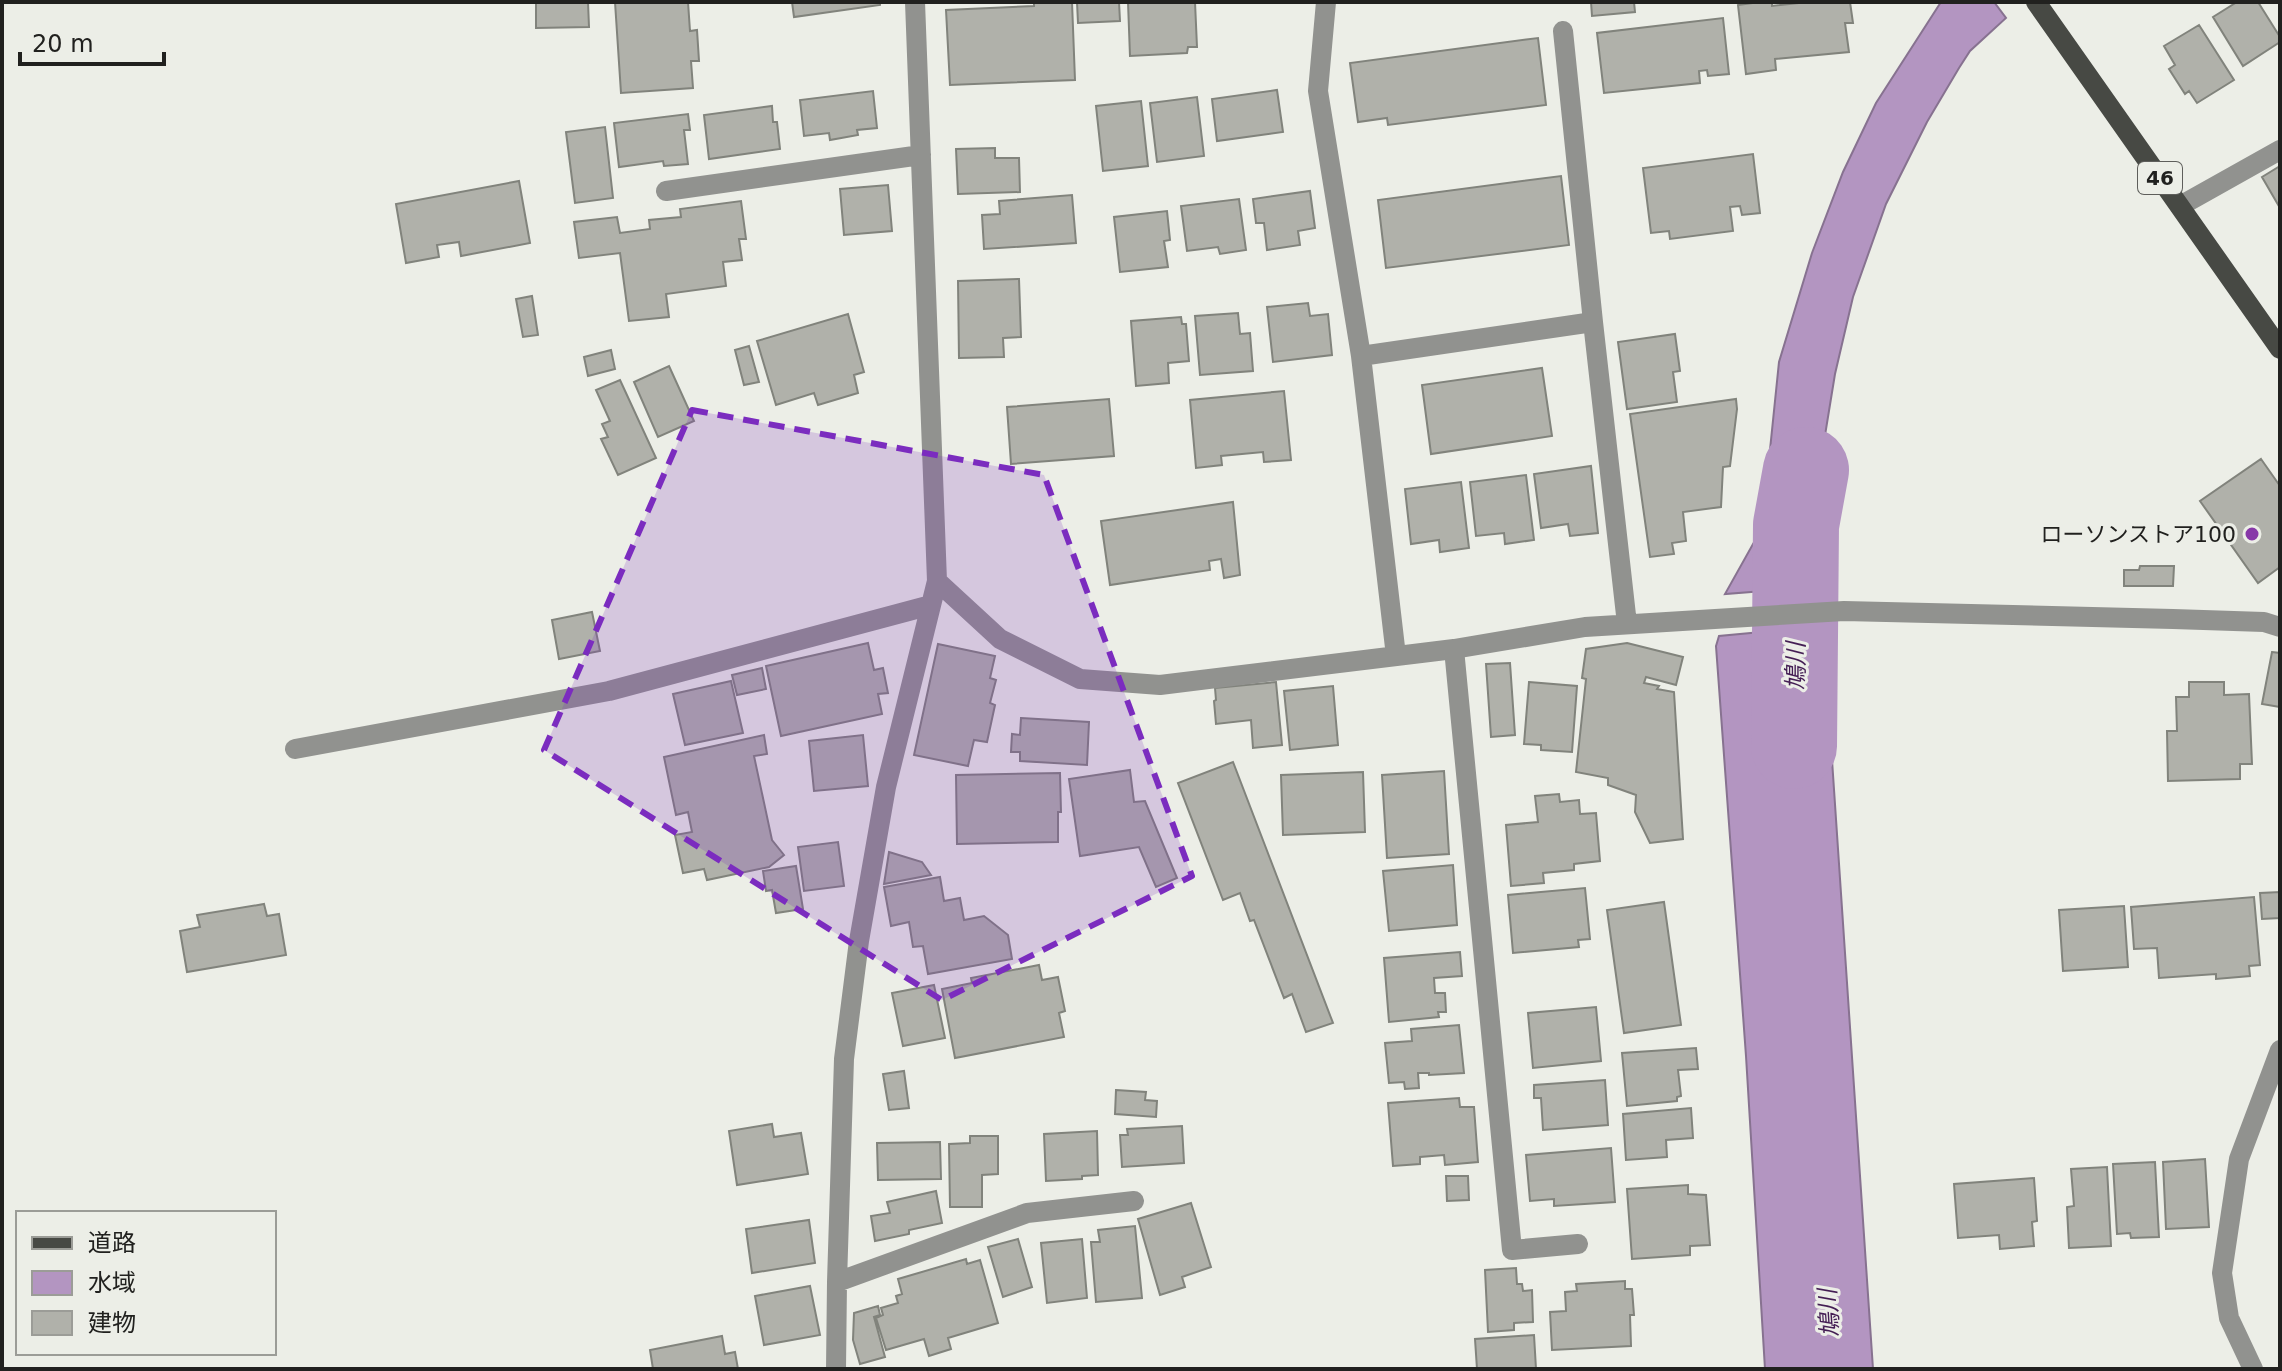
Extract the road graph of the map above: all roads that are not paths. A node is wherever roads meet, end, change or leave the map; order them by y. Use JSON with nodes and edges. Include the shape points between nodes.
{"nodes":[{"id":1,"x":915,"y":2,"type":"edge"},
{"id":2,"x":1326,"y":2,"type":"edge"},
{"id":3,"x":2037,"y":4,"type":"edge"},
{"id":4,"x":1563,"y":31,"type":"dead end"},
{"id":5,"x":2280,"y":150,"type":"edge"},
{"id":6,"x":921,"y":155,"type":"junction"},
{"id":7,"x":666,"y":191,"type":"dead end"},
{"id":8,"x":2180,"y":206,"type":"junction"},
{"id":9,"x":1593,"y":322,"type":"junction"},
{"id":10,"x":2280,"y":349,"type":"edge"},
{"id":11,"x":1361,"y":356,"type":"junction"},
{"id":12,"x":937,"y":581,"type":"junction"},
{"id":13,"x":931,"y":605,"type":"junction"},
{"id":14,"x":1627,"y":624,"type":"junction"},
{"id":15,"x":2280,"y":627,"type":"edge"},
{"id":16,"x":1454,"y":649,"type":"junction"},
{"id":17,"x":1396,"y":656,"type":"junction"},
{"id":18,"x":295,"y":749,"type":"dead end"},
{"id":19,"x":2280,"y":1050,"type":"edge"},
{"id":20,"x":1134,"y":1201,"type":"dead end"},
{"id":21,"x":1578,"y":1244,"type":"dead end"},
{"id":22,"x":837,"y":1282,"type":"junction"},
{"id":23,"x":836,"y":1369,"type":"edge"},
{"id":24,"x":2253,"y":1369,"type":"edge"}],
"edges":[{"from":1,"to":6,"type":"street"},
{"from":2,"to":11,"type":"street","via":[[1318,91]]},
{"from":3,"to":8,"type":"main road","number":"46"},
{"from":4,"to":9,"type":"street"},
{"from":5,"to":8,"type":"street"},
{"from":6,"to":7,"type":"street"},
{"from":6,"to":12,"type":"street"},
{"from":8,"to":10,"type":"main road","number":"46"},
{"from":9,"to":11,"type":"street"},
{"from":9,"to":14,"type":"street"},
{"from":11,"to":17,"type":"street"},
{"from":12,"to":13,"type":"street"},
{"from":12,"to":17,"type":"street","via":[[1000,639],[1080,679],[1160,685]]},
{"from":13,"to":18,"type":"street","via":[[609,691]]},
{"from":13,"to":22,"type":"street","via":[[886,787],[859,941],[844,1059]]},
{"from":14,"to":15,"type":"street","via":[[1844,611],[2264,622]]},
{"from":14,"to":16,"type":"street"},
{"from":16,"to":17,"type":"street"},
{"from":16,"to":21,"type":"street","via":[[1512,1250]]},
{"from":19,"to":24,"type":"street","via":[[2239,1159],[2222,1273],[2229,1318]]},
{"from":20,"to":22,"type":"street","via":[[1027,1213]]},
{"from":22,"to":23,"type":"street"}]}
